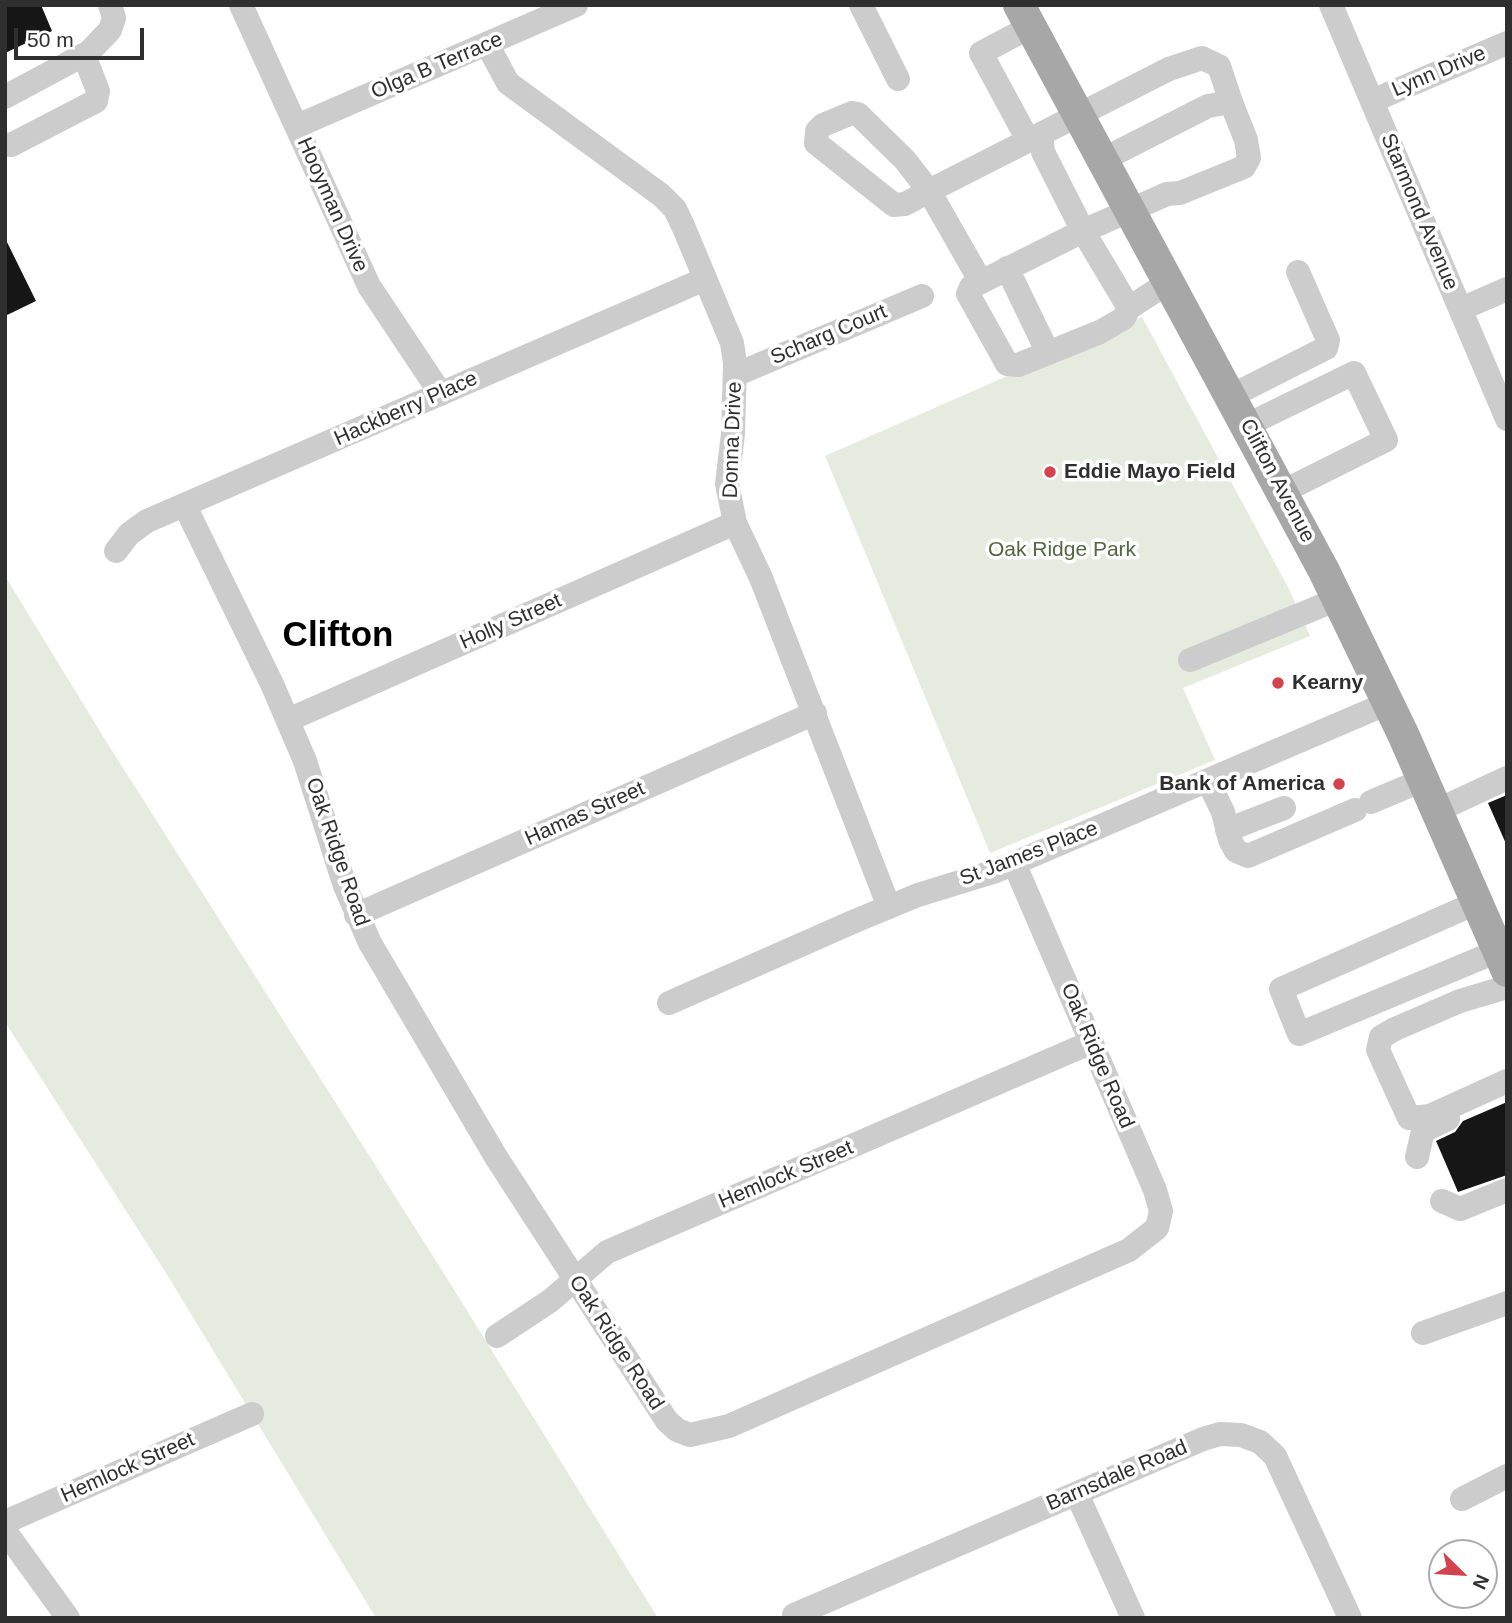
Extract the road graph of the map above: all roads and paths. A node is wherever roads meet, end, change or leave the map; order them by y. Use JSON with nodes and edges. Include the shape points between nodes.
{"nodes":[{"id":1,"x":110,"y":5,"type":"edge"},
{"id":2,"x":241,"y":5,"type":"edge"},
{"id":3,"x":576,"y":5,"type":"edge"},
{"id":4,"x":860,"y":5,"type":"edge"},
{"id":5,"x":1331,"y":5,"type":"edge"},
{"id":6,"x":1024,"y":16,"type":"edge"},
{"id":7,"x":1507,"y":43,"type":"edge"},
{"id":8,"x":487,"y":44,"type":"junction"},
{"id":9,"x":84,"y":55,"type":"junction"},
{"id":10,"x":898,"y":79,"type":"dead end"},
{"id":11,"x":5,"y":97,"type":"edge"},
{"id":12,"x":1372,"y":101,"type":"junction"},
{"id":13,"x":1231,"y":102,"type":"junction"},
{"id":14,"x":1079,"y":114,"type":"junction"},
{"id":15,"x":297,"y":126,"type":"junction"},
{"id":16,"x":1034,"y":137,"type":"junction"},
{"id":17,"x":5,"y":144,"type":"edge"},
{"id":18,"x":1102,"y":160,"type":"junction"},
{"id":19,"x":929,"y":191,"type":"junction"},
{"id":20,"x":1130,"y":211,"type":"junction"},
{"id":21,"x":1083,"y":231,"type":"junction"},
{"id":22,"x":1007,"y":268,"type":"junction"},
{"id":23,"x":1297,"y":272,"type":"dead end"},
{"id":24,"x":705,"y":279,"type":"junction"},
{"id":25,"x":981,"y":282,"type":"junction"},
{"id":26,"x":1169,"y":282,"type":"junction"},
{"id":27,"x":1507,"y":289,"type":"edge"},
{"id":28,"x":922,"y":296,"type":"dead end"},
{"id":29,"x":1129,"y":308,"type":"junction"},
{"id":30,"x":1461,"y":309,"type":"junction"},
{"id":31,"x":1048,"y":354,"type":"junction"},
{"id":32,"x":735,"y":375,"type":"junction"},
{"id":33,"x":442,"y":394,"type":"junction"},
{"id":34,"x":1231,"y":396,"type":"junction"},
{"id":35,"x":1507,"y":419,"type":"edge"},
{"id":36,"x":1247,"y":425,"type":"junction"},
{"id":37,"x":1282,"y":492,"type":"junction"},
{"id":38,"x":185,"y":506,"type":"junction"},
{"id":39,"x":735,"y":523,"type":"junction"},
{"id":40,"x":116,"y":551,"type":"dead end"},
{"id":41,"x":1338,"y":599,"type":"junction"},
{"id":42,"x":1190,"y":660,"type":"dead end"},
{"id":43,"x":1388,"y":703,"type":"junction"},
{"id":44,"x":815,"y":713,"type":"junction"},
{"id":45,"x":288,"y":720,"type":"junction"},
{"id":46,"x":1507,"y":778,"type":"edge"},
{"id":47,"x":1423,"y":780,"type":"junction"},
{"id":48,"x":1208,"y":781,"type":"junction"},
{"id":49,"x":1284,"y":808,"type":"dead end"},
{"id":50,"x":1436,"y":811,"type":"junction"},
{"id":51,"x":1229,"y":835,"type":"junction"},
{"id":52,"x":1014,"y":863,"type":"junction"},
{"id":53,"x":1476,"y":902,"type":"junction"},
{"id":54,"x":889,"y":907,"type":"junction"},
{"id":55,"x":356,"y":915,"type":"junction"},
{"id":56,"x":1503,"y":958,"type":"edge"},
{"id":57,"x":1507,"y":987,"type":"edge"},
{"id":58,"x":669,"y":1003,"type":"dead end"},
{"id":59,"x":1092,"y":1042,"type":"junction"},
{"id":60,"x":1507,"y":1081,"type":"edge"},
{"id":61,"x":1507,"y":1095,"type":"edge"},
{"id":62,"x":1417,"y":1157,"type":"dead end"},
{"id":63,"x":1507,"y":1190,"type":"edge"},
{"id":64,"x":1442,"y":1201,"type":"dead end"},
{"id":65,"x":575,"y":1281,"type":"junction"},
{"id":66,"x":1507,"y":1303,"type":"edge"},
{"id":67,"x":1423,"y":1333,"type":"dead end"},
{"id":68,"x":497,"y":1336,"type":"dead end"},
{"id":69,"x":252,"y":1414,"type":"dead end"},
{"id":70,"x":1507,"y":1476,"type":"edge"},
{"id":71,"x":1077,"y":1494,"type":"junction"},
{"id":72,"x":1462,"y":1499,"type":"dead end"},
{"id":73,"x":5,"y":1522,"type":"edge"},
{"id":74,"x":5,"y":1531,"type":"edge"},
{"id":75,"x":794,"y":1615,"type":"dead end"},
{"id":76,"x":68,"y":1618,"type":"edge"},
{"id":77,"x":1133,"y":1618,"type":"edge"},
{"id":78,"x":1350,"y":1618,"type":"edge"}],
"edges":[{"from":1,"to":9,"type":"street","via":[[114,18],[110,30]]},
{"from":2,"to":15,"type":"street","name":"Hooyman Drive"},
{"from":3,"to":8,"type":"street","name":"Olga B Terrace"},
{"from":4,"to":10,"type":"street"},
{"from":5,"to":12,"type":"street","name":"Starmond Avenue"},
{"from":6,"to":14,"type":"main road","name":"Clifton Avenue"},
{"from":6,"to":16,"type":"street","via":[[981,53]]},
{"from":7,"to":12,"type":"street","name":"Lynn Drive"},
{"from":8,"to":15,"type":"street","name":"Olga B Terrace"},
{"from":8,"to":24,"type":"street","name":"Donna Drive","via":[[508,83],[675,209]]},
{"from":9,"to":11,"type":"street"},
{"from":9,"to":17,"type":"street","via":[[98,91],[96,101]]},
{"from":12,"to":30,"type":"street","name":"Starmond Avenue"},
{"from":13,"to":14,"type":"street","via":[[1219,66],[1202,58],[1168,69]]},
{"from":13,"to":18,"type":"street","via":[[1208,106]]},
{"from":13,"to":20,"type":"street","via":[[1246,140],[1249,158],[1244,167]]},
{"from":14,"to":16,"type":"street"},
{"from":14,"to":18,"type":"main road","name":"Clifton Avenue"},
{"from":15,"to":33,"type":"street","name":"Hooyman Drive","via":[[369,286]]},
{"from":16,"to":19,"type":"street"},
{"from":16,"to":21,"type":"street"},
{"from":18,"to":20,"type":"main road","name":"Clifton Avenue"},
{"from":19,"to":19,"type":"street","via":[[894,205],[816,143],[815,137],[823,125],[858,114]]},
{"from":19,"to":25,"type":"street"},
{"from":20,"to":21,"type":"street"},
{"from":20,"to":26,"type":"main road","name":"Clifton Avenue"},
{"from":21,"to":22,"type":"street"},
{"from":21,"to":29,"type":"street"},
{"from":22,"to":25,"type":"street"},
{"from":22,"to":31,"type":"street"},
{"from":23,"to":34,"type":"street","via":[[1328,340],[1326,348]]},
{"from":24,"to":32,"type":"street","name":"Donna Drive","via":[[732,343]]},
{"from":24,"to":33,"type":"street","name":"Hackberry Place"},
{"from":25,"to":31,"type":"street","via":[[968,294],[1007,364],[1018,365]]},
{"from":26,"to":29,"type":"street"},
{"from":26,"to":34,"type":"main road","name":"Clifton Avenue"},
{"from":27,"to":30,"type":"street"},
{"from":28,"to":32,"type":"street","name":"Scharg Court"},
{"from":29,"to":31,"type":"street","via":[[1124,318],[1100,332]]},
{"from":30,"to":35,"type":"street","name":"Starmond Avenue"},
{"from":32,"to":39,"type":"street","name":"Donna Drive","via":[[727,485]]},
{"from":33,"to":38,"type":"street","name":"Hackberry Place"},
{"from":34,"to":36,"type":"main road","name":"Clifton Avenue"},
{"from":36,"to":37,"type":"main road","name":"Clifton Avenue"},
{"from":36,"to":37,"type":"street","via":[[1354,373],[1386,440]]},
{"from":37,"to":41,"type":"main road","name":"Clifton Avenue"},
{"from":38,"to":40,"type":"street","name":"Hackberry Place","via":[[147,521]]},
{"from":38,"to":45,"type":"street","name":"Oak Ridge Road"},
{"from":39,"to":44,"type":"street","name":"Donna Drive"},
{"from":39,"to":45,"type":"street","name":"Holly Street"},
{"from":41,"to":42,"type":"street"},
{"from":41,"to":43,"type":"main road","name":"Clifton Avenue"},
{"from":43,"to":47,"type":"main road","name":"Clifton Avenue"},
{"from":43,"to":48,"type":"street","name":"St James Place"},
{"from":44,"to":54,"type":"street","name":"Donna Drive"},
{"from":44,"to":55,"type":"street","name":"Hamas Street"},
{"from":45,"to":55,"type":"street","name":"Oak Ridge Road"},
{"from":46,"to":50,"type":"street"},
{"from":47,"to":50,"type":"main road","name":"Clifton Avenue"},
{"from":47,"to":51,"type":"street","via":[[1248,856],[1236,851]]},
{"from":48,"to":51,"type":"street"},
{"from":48,"to":52,"type":"street","name":"St James Place"},
{"from":49,"to":51,"type":"street"},
{"from":50,"to":53,"type":"main road","name":"Clifton Avenue"},
{"from":52,"to":54,"type":"street","name":"St James Place"},
{"from":52,"to":59,"type":"street","name":"Oak Ridge Road"},
{"from":53,"to":56,"type":"main road","name":"Clifton Avenue"},
{"from":53,"to":56,"type":"street","via":[[1281,989],[1299,1034]]},
{"from":54,"to":58,"type":"street","name":"St James Place"},
{"from":55,"to":65,"type":"street","name":"Oak Ridge Road","via":[[496,1157]]},
{"from":57,"to":60,"type":"street","via":[[1395,1029],[1381,1037],[1378,1050],[1409,1118],[1430,1116]]},
{"from":59,"to":65,"type":"street","name":"Hemlock Street","via":[[607,1252]]},
{"from":59,"to":65,"type":"street","name":"Oak Ridge Road","via":[[1161,1210],[1157,1228],[1129,1250],[729,1426],[691,1435],[667,1421]]},
{"from":61,"to":62,"type":"street","via":[[1426,1128]]},
{"from":63,"to":64,"type":"street","via":[[1460,1209]]},
{"from":65,"to":68,"type":"street","name":"Hemlock Street"},
{"from":66,"to":67,"type":"street"},
{"from":69,"to":73,"type":"street","name":"Hemlock Street"},
{"from":70,"to":72,"type":"street"},
{"from":71,"to":75,"type":"street","name":"Barnsdale Road"},
{"from":71,"to":77,"type":"street"},
{"from":71,"to":78,"type":"street","name":"Barnsdale Road","via":[[1220,1434],[1260,1442],[1285,1474]]},
{"from":74,"to":76,"type":"street"}]}
